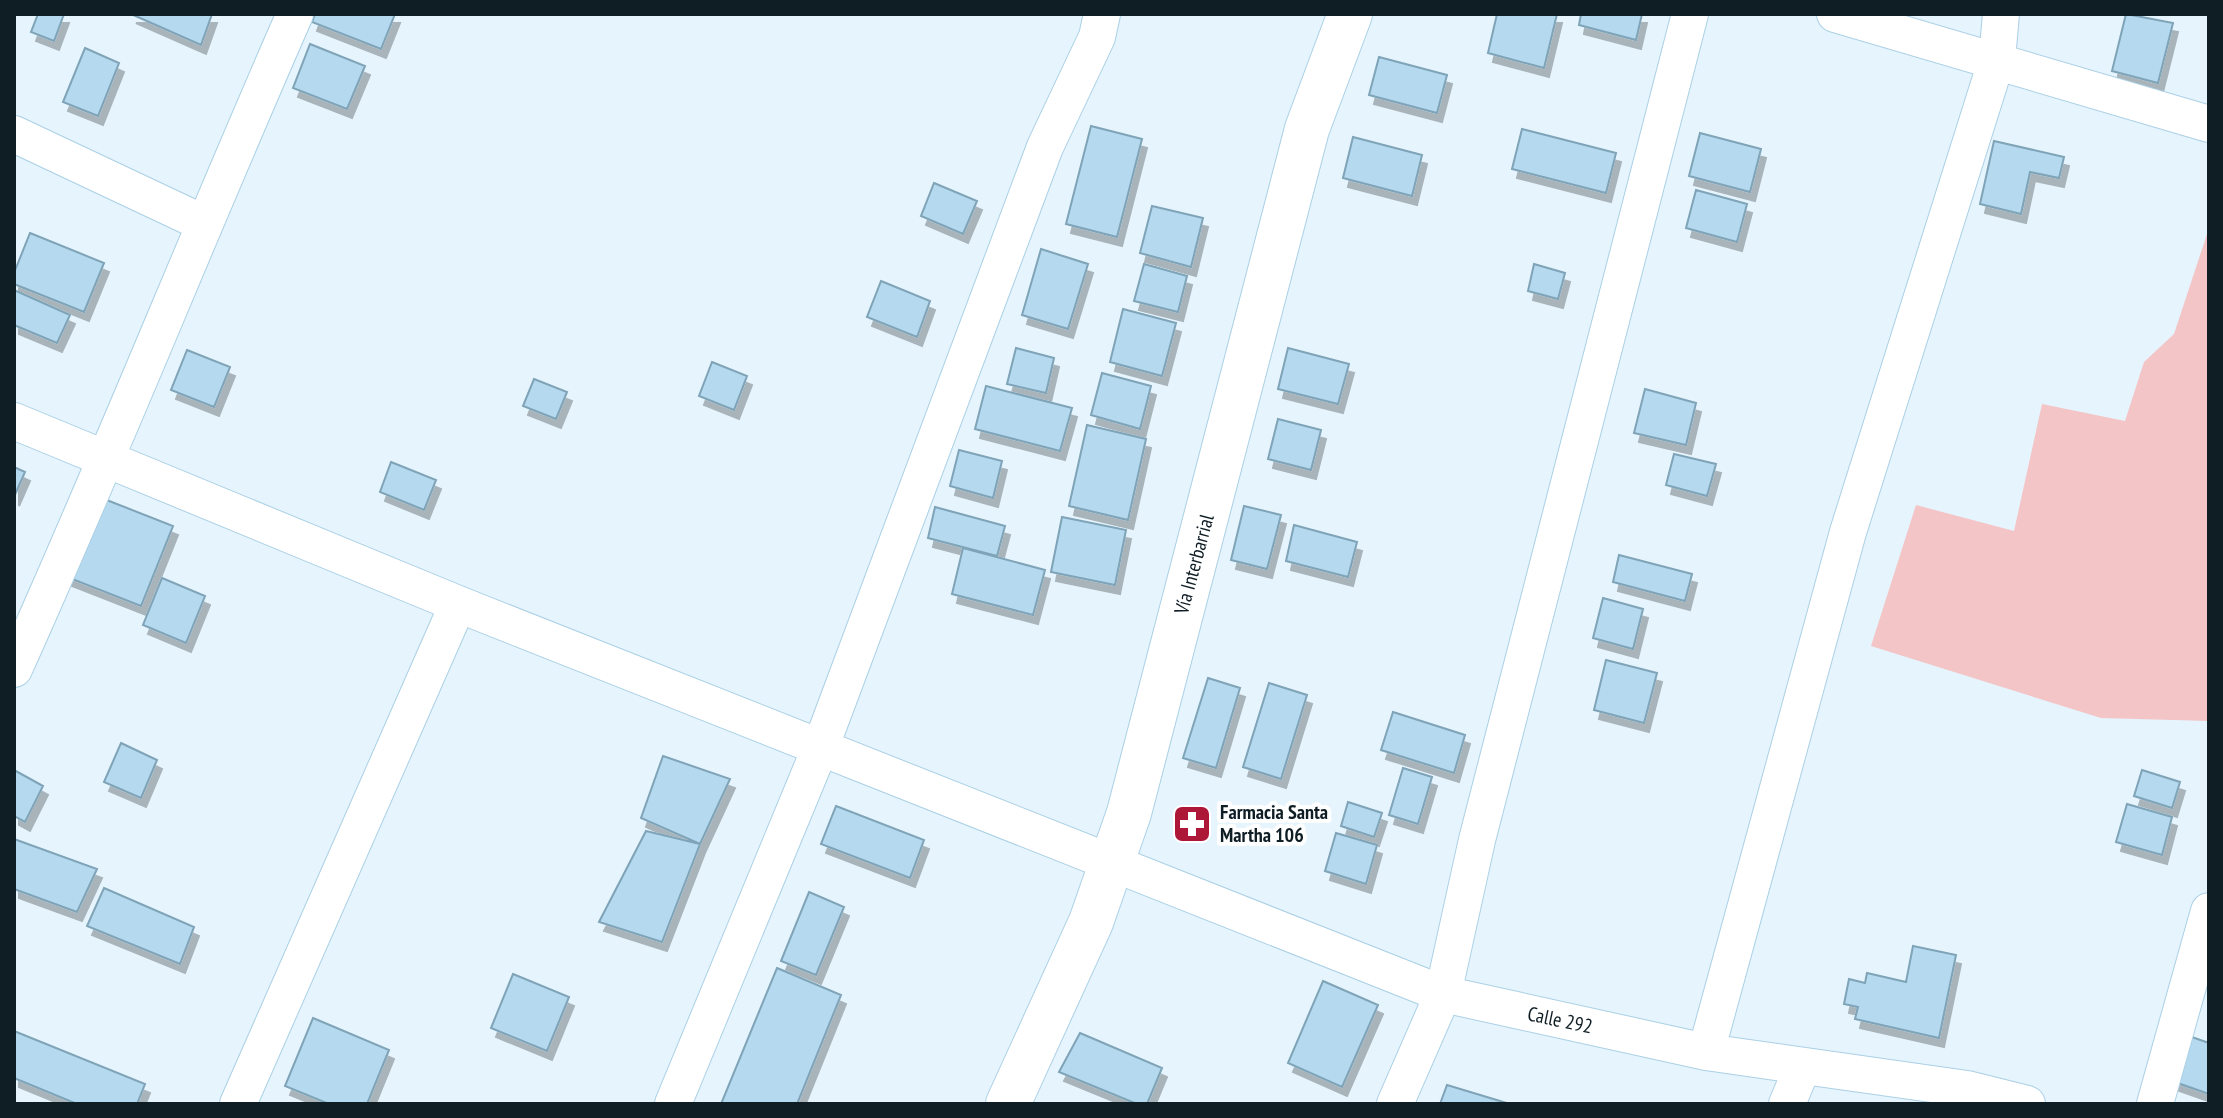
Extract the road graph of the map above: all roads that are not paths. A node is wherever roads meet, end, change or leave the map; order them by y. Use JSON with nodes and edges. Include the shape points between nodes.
{"nodes":[{"id":1,"x":295,"y":14,"type":"edge"},
{"id":2,"x":1102,"y":14,"type":"edge"},
{"id":3,"x":1350,"y":14,"type":"edge"},
{"id":4,"x":1690,"y":14,"type":"edge"},
{"id":5,"x":1835,"y":14,"type":"edge"},
{"id":6,"x":2001,"y":14,"type":"edge"},
{"id":7,"x":1997,"y":59,"type":"junction"},
{"id":8,"x":2208,"y":112,"type":"edge"},
{"id":9,"x":14,"y":134,"type":"edge"},
{"id":10,"x":203,"y":223,"type":"junction"},
{"id":11,"x":14,"y":421,"type":"edge"},
{"id":12,"x":108,"y":460,"type":"junction"},
{"id":13,"x":458,"y":604,"type":"junction"},
{"id":14,"x":14,"y":669,"type":"edge"},
{"id":15,"x":821,"y":746,"type":"junction"},
{"id":16,"x":1113,"y":862,"type":"junction"},
{"id":17,"x":2209,"y":911,"type":"edge"},
{"id":18,"x":1443,"y":994,"type":"junction"},
{"id":19,"x":1706,"y":1052,"type":"junction"},
{"id":20,"x":1803,"y":1066,"type":"junction"},
{"id":21,"x":238,"y":1104,"type":"edge"},
{"id":22,"x":673,"y":1104,"type":"edge"},
{"id":23,"x":1008,"y":1104,"type":"edge"},
{"id":24,"x":1395,"y":1104,"type":"edge"},
{"id":25,"x":1787,"y":1104,"type":"edge"},
{"id":26,"x":2027,"y":1104,"type":"edge"},
{"id":27,"x":2155,"y":1104,"type":"edge"}],
"edges":[{"from":1,"to":10,"type":"street"},
{"from":2,"to":15,"type":"street","via":[[1097,37],[1045,147]]},
{"from":3,"to":16,"type":"main road","name":"Vía Interbarrial","via":[[1307,129]]},
{"from":4,"to":18,"type":"street","via":[[1481,824]]},
{"from":5,"to":7,"type":"street"},
{"from":6,"to":7,"type":"street"},
{"from":7,"to":8,"type":"street"},
{"from":7,"to":19,"type":"street","via":[[1848,532]]},
{"from":9,"to":10,"type":"street"},
{"from":10,"to":12,"type":"street"},
{"from":11,"to":12,"type":"street","name":"Calle 292"},
{"from":12,"to":13,"type":"street","name":"Calle 292"},
{"from":12,"to":14,"type":"street"},
{"from":13,"to":15,"type":"street","name":"Calle 292"},
{"from":13,"to":21,"type":"street"},
{"from":15,"to":16,"type":"street","name":"Calle 292"},
{"from":15,"to":22,"type":"street"},
{"from":16,"to":18,"type":"street","name":"Calle 292"},
{"from":16,"to":23,"type":"main road","name":"Vía Interbarrial"},
{"from":17,"to":27,"type":"street"},
{"from":18,"to":19,"type":"street","name":"Calle 292"},
{"from":18,"to":24,"type":"street"},
{"from":19,"to":20,"type":"street","name":"Calle 292"},
{"from":20,"to":25,"type":"street"},
{"from":20,"to":26,"type":"street","name":"Calle 292","via":[[1967,1089]]}]}
